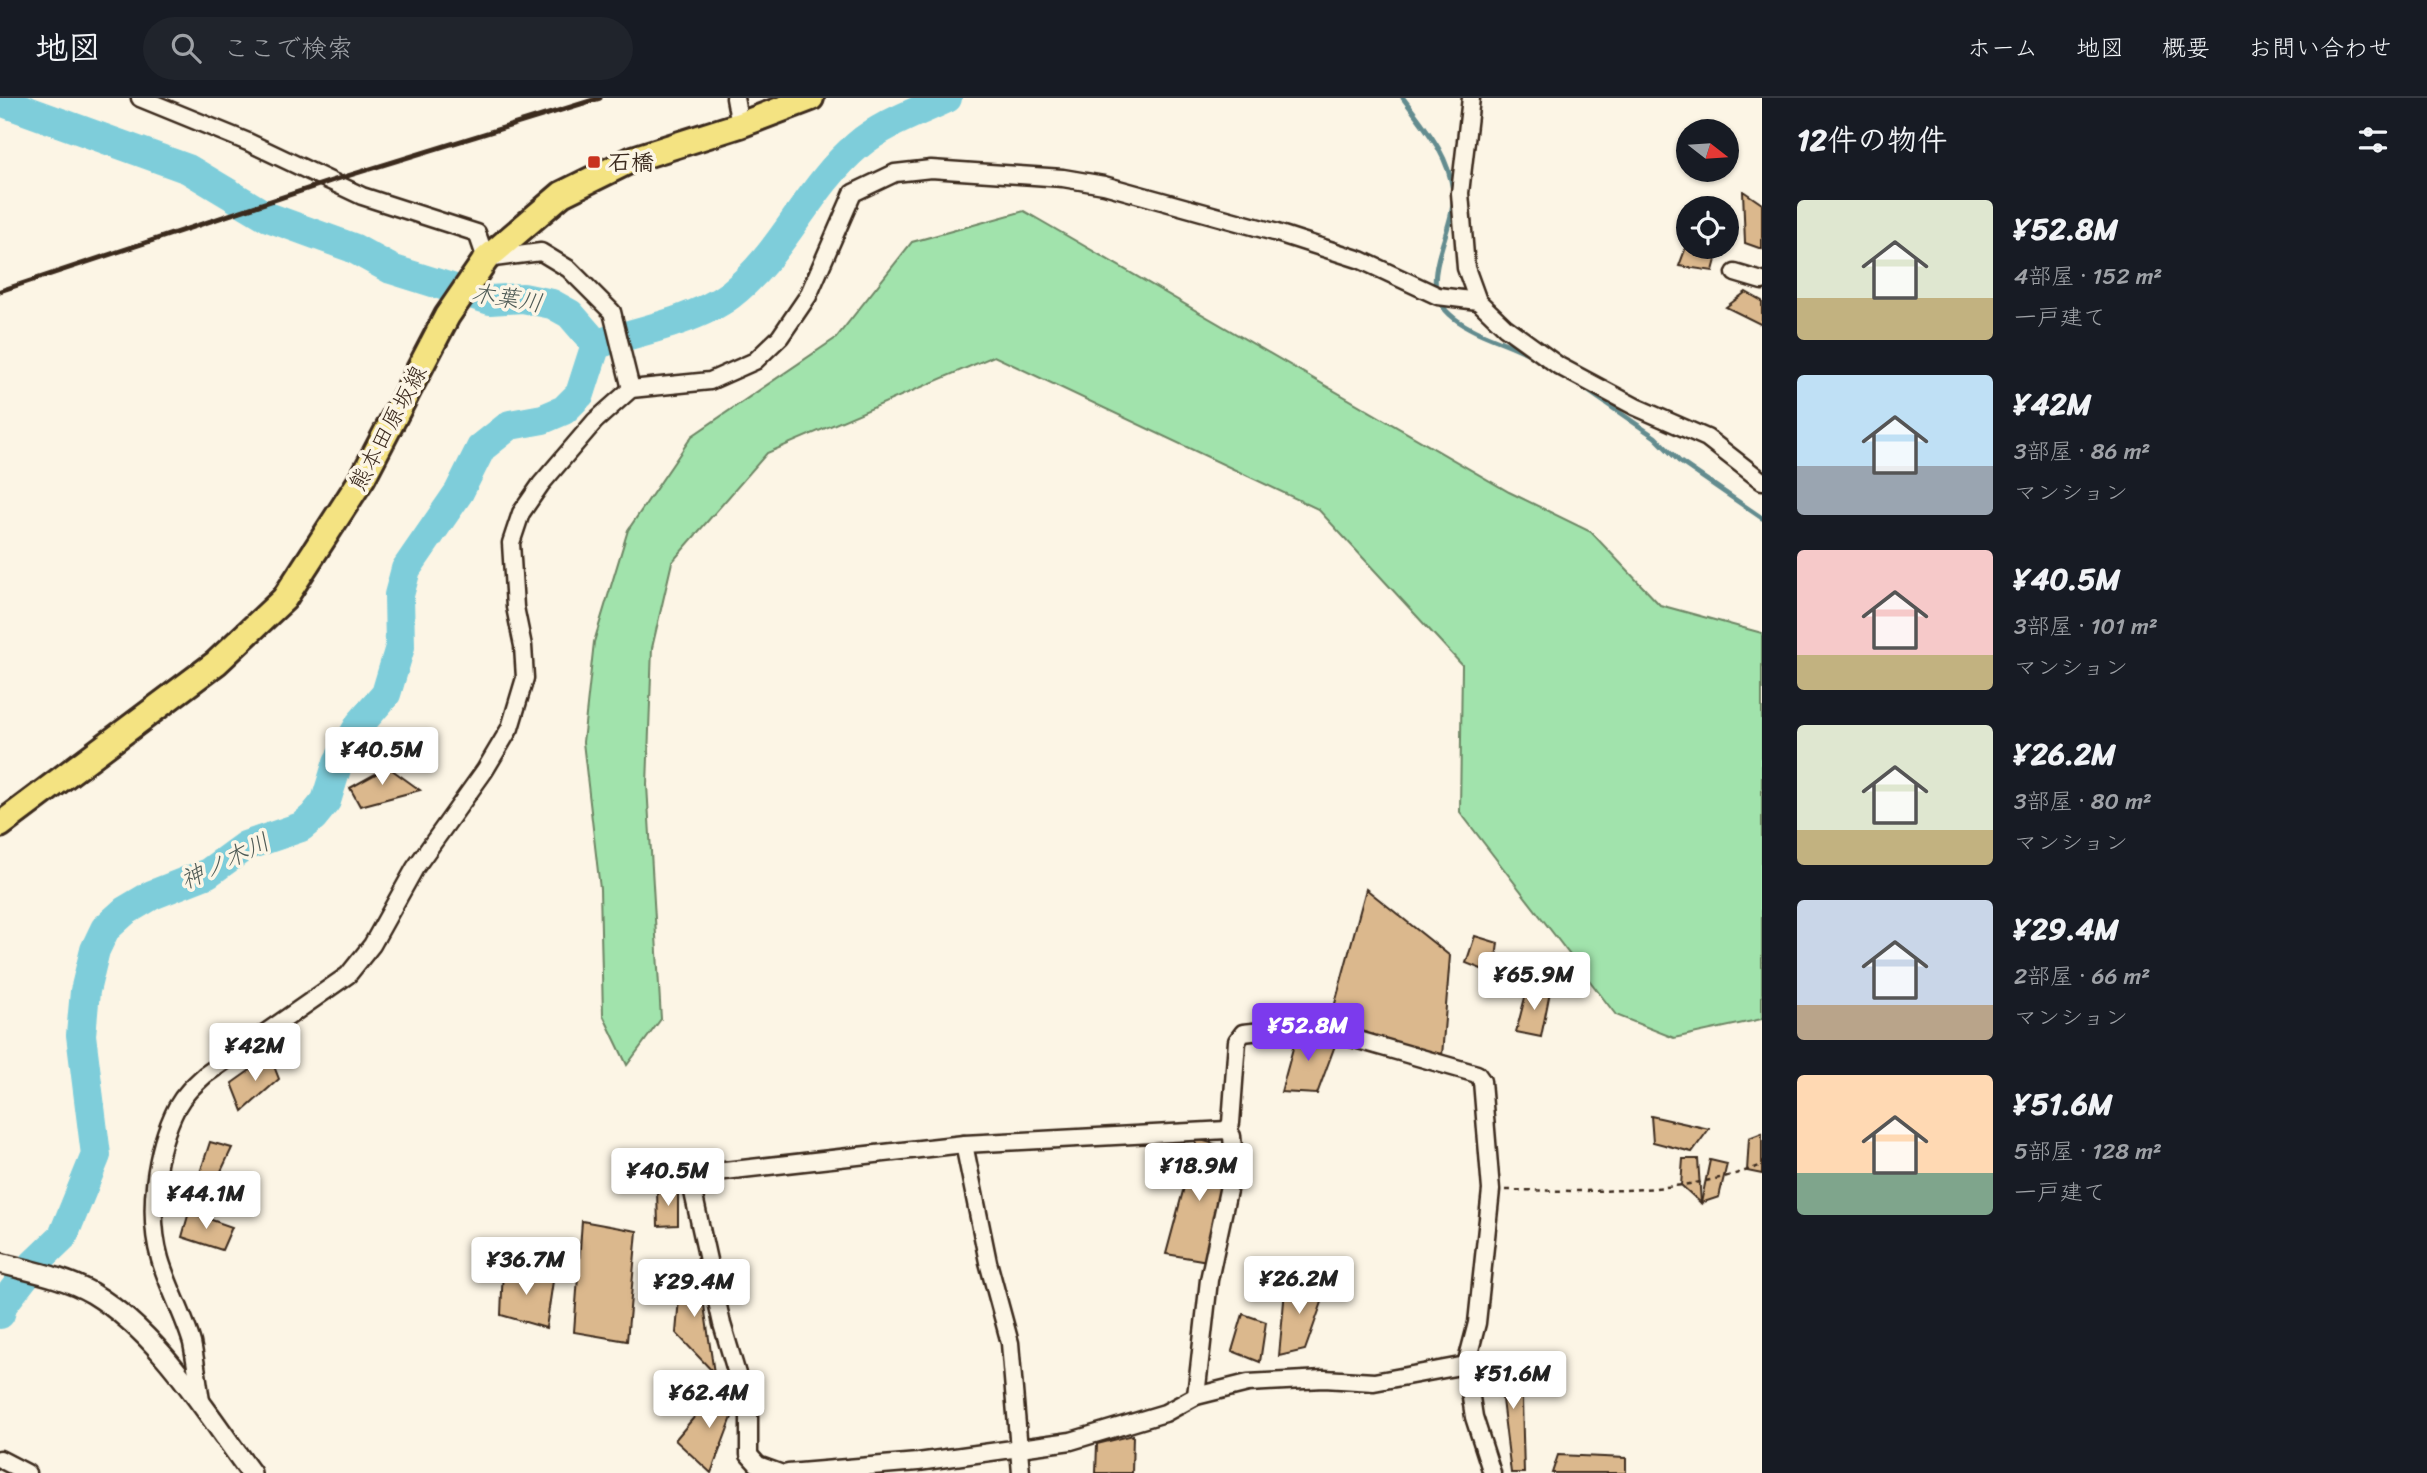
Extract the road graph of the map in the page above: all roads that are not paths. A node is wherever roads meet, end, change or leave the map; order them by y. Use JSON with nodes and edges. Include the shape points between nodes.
{"nodes":[{"id":1,"x":140,"y":98,"type":"edge"},
{"id":2,"x":735,"y":98,"type":"edge"},
{"id":3,"x":811,"y":98,"type":"edge"},
{"id":4,"x":1471,"y":98,"type":"edge"},
{"id":5,"x":740,"y":125,"type":"junction"},
{"id":6,"x":481,"y":267,"type":"junction"},
{"id":7,"x":1735,"y":273,"type":"dead end"},
{"id":8,"x":1762,"y":281,"type":"edge"},
{"id":9,"x":1478,"y":301,"type":"junction"},
{"id":10,"x":632,"y":389,"type":"junction"},
{"id":11,"x":1762,"y":481,"type":"edge"},
{"id":12,"x":0,"y":825,"type":"edge"},
{"id":13,"x":1227,"y":1130,"type":"junction"},
{"id":14,"x":964,"y":1144,"type":"junction"},
{"id":15,"x":0,"y":1263,"type":"edge"},
{"id":16,"x":1466,"y":1365,"type":"junction"},
{"id":17,"x":1196,"y":1396,"type":"junction"},
{"id":18,"x":201,"y":1404,"type":"junction"},
{"id":19,"x":1018,"y":1450,"type":"junction"},
{"id":20,"x":0,"y":1459,"type":"edge"},
{"id":21,"x":246,"y":1470,"type":"edge"},
{"id":22,"x":27,"y":1473,"type":"edge"},
{"id":23,"x":780,"y":1473,"type":"edge"},
{"id":24,"x":788,"y":1473,"type":"edge"},
{"id":25,"x":1021,"y":1473,"type":"edge"},
{"id":26,"x":1492,"y":1473,"type":"edge"}],
"edges":[{"from":1,"to":6,"type":"street","via":[[362,196],[477,233]]},
{"from":2,"to":5,"type":"street"},
{"from":3,"to":5,"type":"main road","name":"熊本田原坂線"},
{"from":4,"to":9,"type":"street","via":[[1460,193],[1466,268]]},
{"from":5,"to":6,"type":"main road","name":"熊本田原坂線","via":[[633,159],[562,194]]},
{"from":6,"to":10,"type":"street","via":[[541,252],[569,269],[612,312]]},
{"from":6,"to":12,"type":"main road","name":"熊本田原坂線","via":[[447,316],[363,477],[284,598],[216,663]]},
{"from":7,"to":8,"type":"street"},
{"from":9,"to":10,"type":"street","via":[[1438,296],[1361,260],[1104,185],[931,169],[895,173],[853,193],[808,296],[780,337],[755,360],[710,381]]},
{"from":9,"to":11,"type":"street","via":[[1559,366],[1707,438]]},
{"from":10,"to":18,"type":"street","via":[[595,421],[521,513],[511,543],[525,678],[510,728],[485,770],[415,868],[372,944],[348,975],[205,1075],[176,1108],[156,1178],[155,1217],[159,1255],[191,1342]]},
{"from":13,"to":14,"type":"street"},
{"from":13,"to":16,"type":"street","via":[[1237,1041],[1244,1033],[1309,1026],[1477,1074],[1482,1081],[1491,1190],[1478,1323]]},
{"from":13,"to":17,"type":"street","via":[[1232,1136],[1234,1162],[1209,1280]]},
{"from":14,"to":19,"type":"street","via":[[1010,1343]]},
{"from":14,"to":23,"type":"street","via":[[698,1174],[691,1183],[722,1324],[749,1414],[749,1455],[758,1465]]},
{"from":15,"to":18,"type":"street","via":[[92,1293],[143,1332]]},
{"from":16,"to":17,"type":"street","via":[[1374,1382],[1248,1383]]},
{"from":16,"to":26,"type":"street","via":[[1474,1417]]},
{"from":17,"to":19,"type":"street","via":[[1165,1413],[1071,1441]]},
{"from":18,"to":21,"type":"street"},
{"from":19,"to":24,"type":"street"},
{"from":19,"to":25,"type":"street"},
{"from":20,"to":22,"type":"street"}]}
